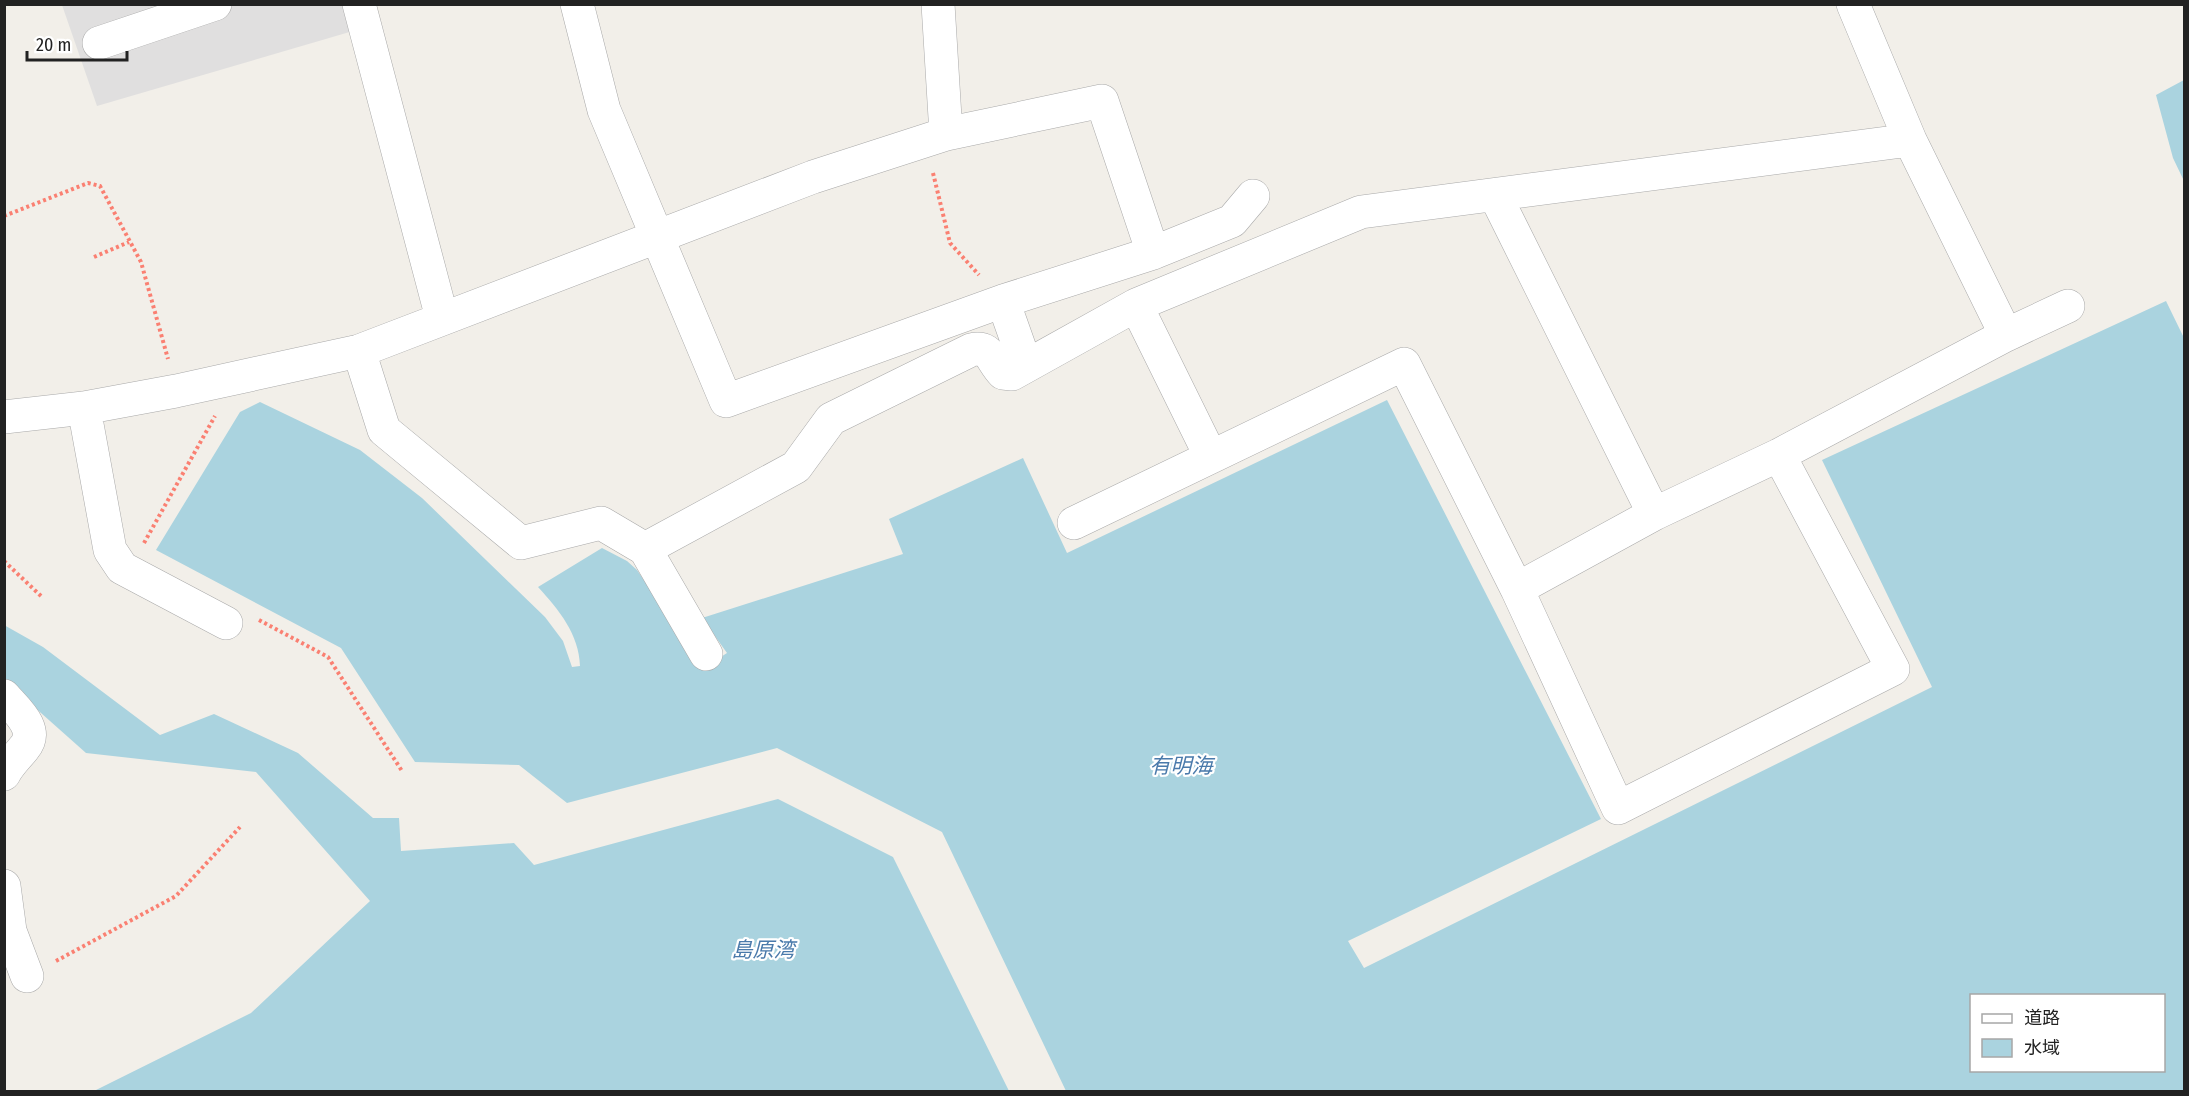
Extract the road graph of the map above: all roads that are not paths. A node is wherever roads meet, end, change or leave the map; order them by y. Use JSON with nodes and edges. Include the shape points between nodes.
{"nodes":[{"id":1,"x":215,"y":4,"type":"edge"},
{"id":2,"x":359,"y":4,"type":"edge"},
{"id":3,"x":577,"y":4,"type":"edge"},
{"id":4,"x":938,"y":4,"type":"edge"},
{"id":5,"x":1853,"y":4,"type":"edge"},
{"id":6,"x":99,"y":43,"type":"dead end"},
{"id":7,"x":936,"y":137,"type":"junction"},
{"id":8,"x":1910,"y":140,"type":"junction"},
{"id":9,"x":1495,"y":195,"type":"junction"},
{"id":10,"x":1253,"y":196,"type":"dead end"},
{"id":11,"x":656,"y":237,"type":"junction"},
{"id":12,"x":1152,"y":253,"type":"junction"},
{"id":13,"x":1003,"y":301,"type":"junction"},
{"id":14,"x":1136,"y":305,"type":"junction"},
{"id":15,"x":2068,"y":306,"type":"dead end"},
{"id":16,"x":442,"y":318,"type":"junction"},
{"id":17,"x":2006,"y":335,"type":"junction"},
{"id":18,"x":359,"y":351,"type":"junction"},
{"id":19,"x":1026,"y":366,"type":"junction"},
{"id":20,"x":84,"y":408,"type":"junction"},
{"id":21,"x":4,"y":417,"type":"edge"},
{"id":22,"x":1779,"y":455,"type":"junction"},
{"id":23,"x":1211,"y":457,"type":"junction"},
{"id":24,"x":1654,"y":514,"type":"junction"},
{"id":25,"x":1074,"y":523,"type":"dead end"},
{"id":26,"x":645,"y":549,"type":"junction"},
{"id":27,"x":1517,"y":589,"type":"junction"},
{"id":28,"x":242,"y":621,"type":"road end"},
{"id":29,"x":706,"y":654,"type":"dead end"},
{"id":30,"x":4,"y":696,"type":"edge"},
{"id":31,"x":4,"y":774,"type":"edge"},
{"id":32,"x":4,"y":886,"type":"edge"},
{"id":33,"x":27,"y":976,"type":"road end"}],
"edges":[{"from":1,"to":6,"type":"street"},
{"from":2,"to":16,"type":"street"},
{"from":3,"to":11,"type":"street","via":[[604,110]]},
{"from":4,"to":7,"type":"street"},
{"from":5,"to":8,"type":"street"},
{"from":7,"to":11,"type":"street","via":[[813,177]]},
{"from":7,"to":12,"type":"street","via":[[1102,101]]},
{"from":8,"to":9,"type":"street"},
{"from":8,"to":17,"type":"street"},
{"from":9,"to":14,"type":"street","via":[[1361,212]]},
{"from":9,"to":24,"type":"street"},
{"from":10,"to":12,"type":"street","via":[[1232,221]]},
{"from":11,"to":13,"type":"street","via":[[726,401]]},
{"from":11,"to":16,"type":"street"},
{"from":12,"to":13,"type":"street"},
{"from":13,"to":19,"type":"street"},
{"from":14,"to":19,"type":"street"},
{"from":14,"to":23,"type":"street"},
{"from":15,"to":17,"type":"street"},
{"from":16,"to":18,"type":"street"},
{"from":17,"to":22,"type":"street"},
{"from":18,"to":20,"type":"street","via":[[176,392]]},
{"from":18,"to":26,"type":"street","via":[[384,430],[521,543],[601,523]]},
{"from":19,"to":26,"type":"street","via":[[1012,374],[1003,373],[989,352],[971,350],[831,419],[796,467]]},
{"from":20,"to":21,"type":"street"},
{"from":20,"to":28,"type":"street","via":[[110,550],[122,568]]},
{"from":22,"to":24,"type":"street"},
{"from":22,"to":27,"type":"street","via":[[1893,669],[1618,808]]},
{"from":23,"to":25,"type":"street"},
{"from":23,"to":27,"type":"street","via":[[1404,364]]},
{"from":24,"to":27,"type":"street"},
{"from":26,"to":29,"type":"street"},
{"from":30,"to":31,"type":"street","via":[[27,723],[30,739]]},
{"from":32,"to":33,"type":"street","via":[[10,931]]}]}
